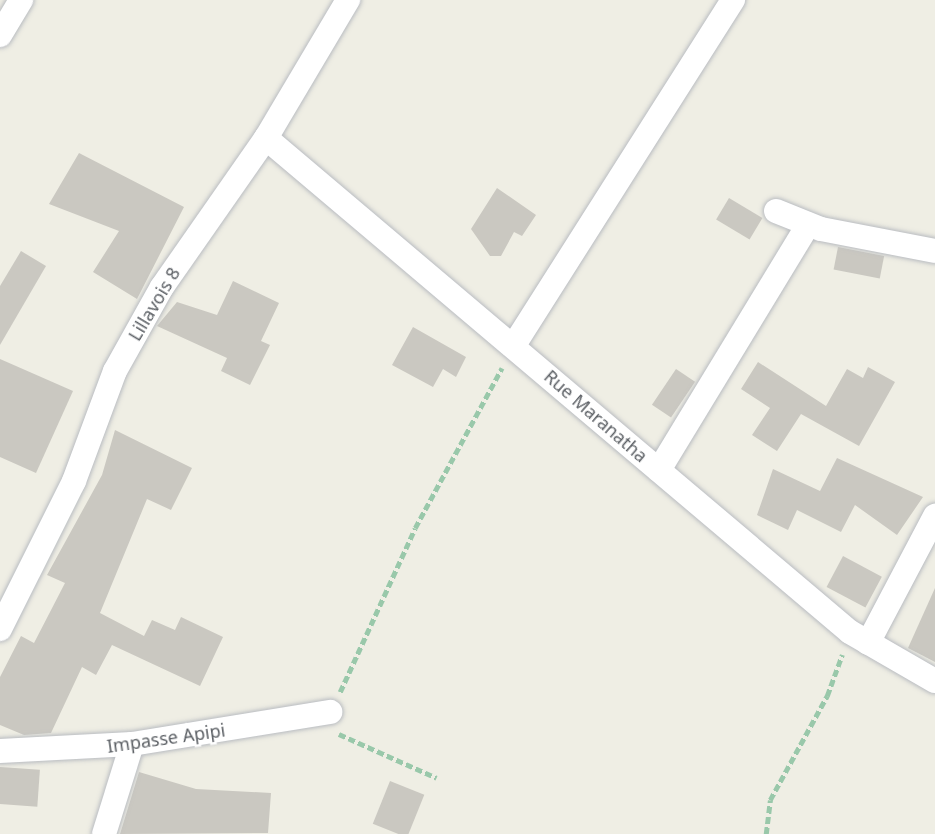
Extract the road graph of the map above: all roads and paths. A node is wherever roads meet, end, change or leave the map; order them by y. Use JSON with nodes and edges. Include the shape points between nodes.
{"nodes":[{"id":1,"x":21,"y":0,"type":"edge"},
{"id":2,"x":348,"y":0,"type":"edge"},
{"id":3,"x":733,"y":0,"type":"edge"},
{"id":4,"x":0,"y":36,"type":"edge"},
{"id":5,"x":266,"y":138,"type":"junction"},
{"id":6,"x":776,"y":211,"type":"dead end"},
{"id":7,"x":808,"y":225,"type":"junction"},
{"id":8,"x":935,"y":251,"type":"edge"},
{"id":9,"x":514,"y":345,"type":"junction"},
{"id":10,"x":659,"y":470,"type":"junction"},
{"id":11,"x":935,"y":516,"type":"edge"},
{"id":12,"x":0,"y":629,"type":"edge"},
{"id":13,"x":859,"y":637,"type":"junction"},
{"id":14,"x":935,"y":681,"type":"edge"},
{"id":15,"x":330,"y":712,"type":"junction"},
{"id":16,"x":132,"y":744,"type":"junction"},
{"id":17,"x":0,"y":751,"type":"edge"},
{"id":18,"x":437,"y":778,"type":"dead end"},
{"id":19,"x":104,"y":834,"type":"edge"},
{"id":20,"x":766,"y":834,"type":"edge"}],
"edges":[{"from":1,"to":4,"type":"street"},
{"from":2,"to":5,"type":"street","name":"Lillavois 8"},
{"from":3,"to":9,"type":"street"},
{"from":5,"to":9,"type":"street","name":"Rue Maranatha","via":[[395,253]]},
{"from":5,"to":12,"type":"street","name":"Lillavois 8","via":[[162,287],[115,371],[74,481]]},
{"from":6,"to":7,"type":"street"},
{"from":7,"to":8,"type":"street"},
{"from":7,"to":10,"type":"street"},
{"from":9,"to":10,"type":"street","name":"Rue Maranatha"},
{"from":9,"to":15,"type":"path","via":[[415,528]]},
{"from":10,"to":13,"type":"street","name":"Rue Maranatha"},
{"from":11,"to":13,"type":"street"},
{"from":13,"to":14,"type":"street","name":"Rue Maranatha"},
{"from":13,"to":20,"type":"path","via":[[770,800]]},
{"from":15,"to":16,"type":"street","name":"Impasse Apipi"},
{"from":15,"to":18,"type":"path","via":[[335,732]]},
{"from":16,"to":17,"type":"street","name":"Impasse Apipi"},
{"from":16,"to":19,"type":"street"}]}
